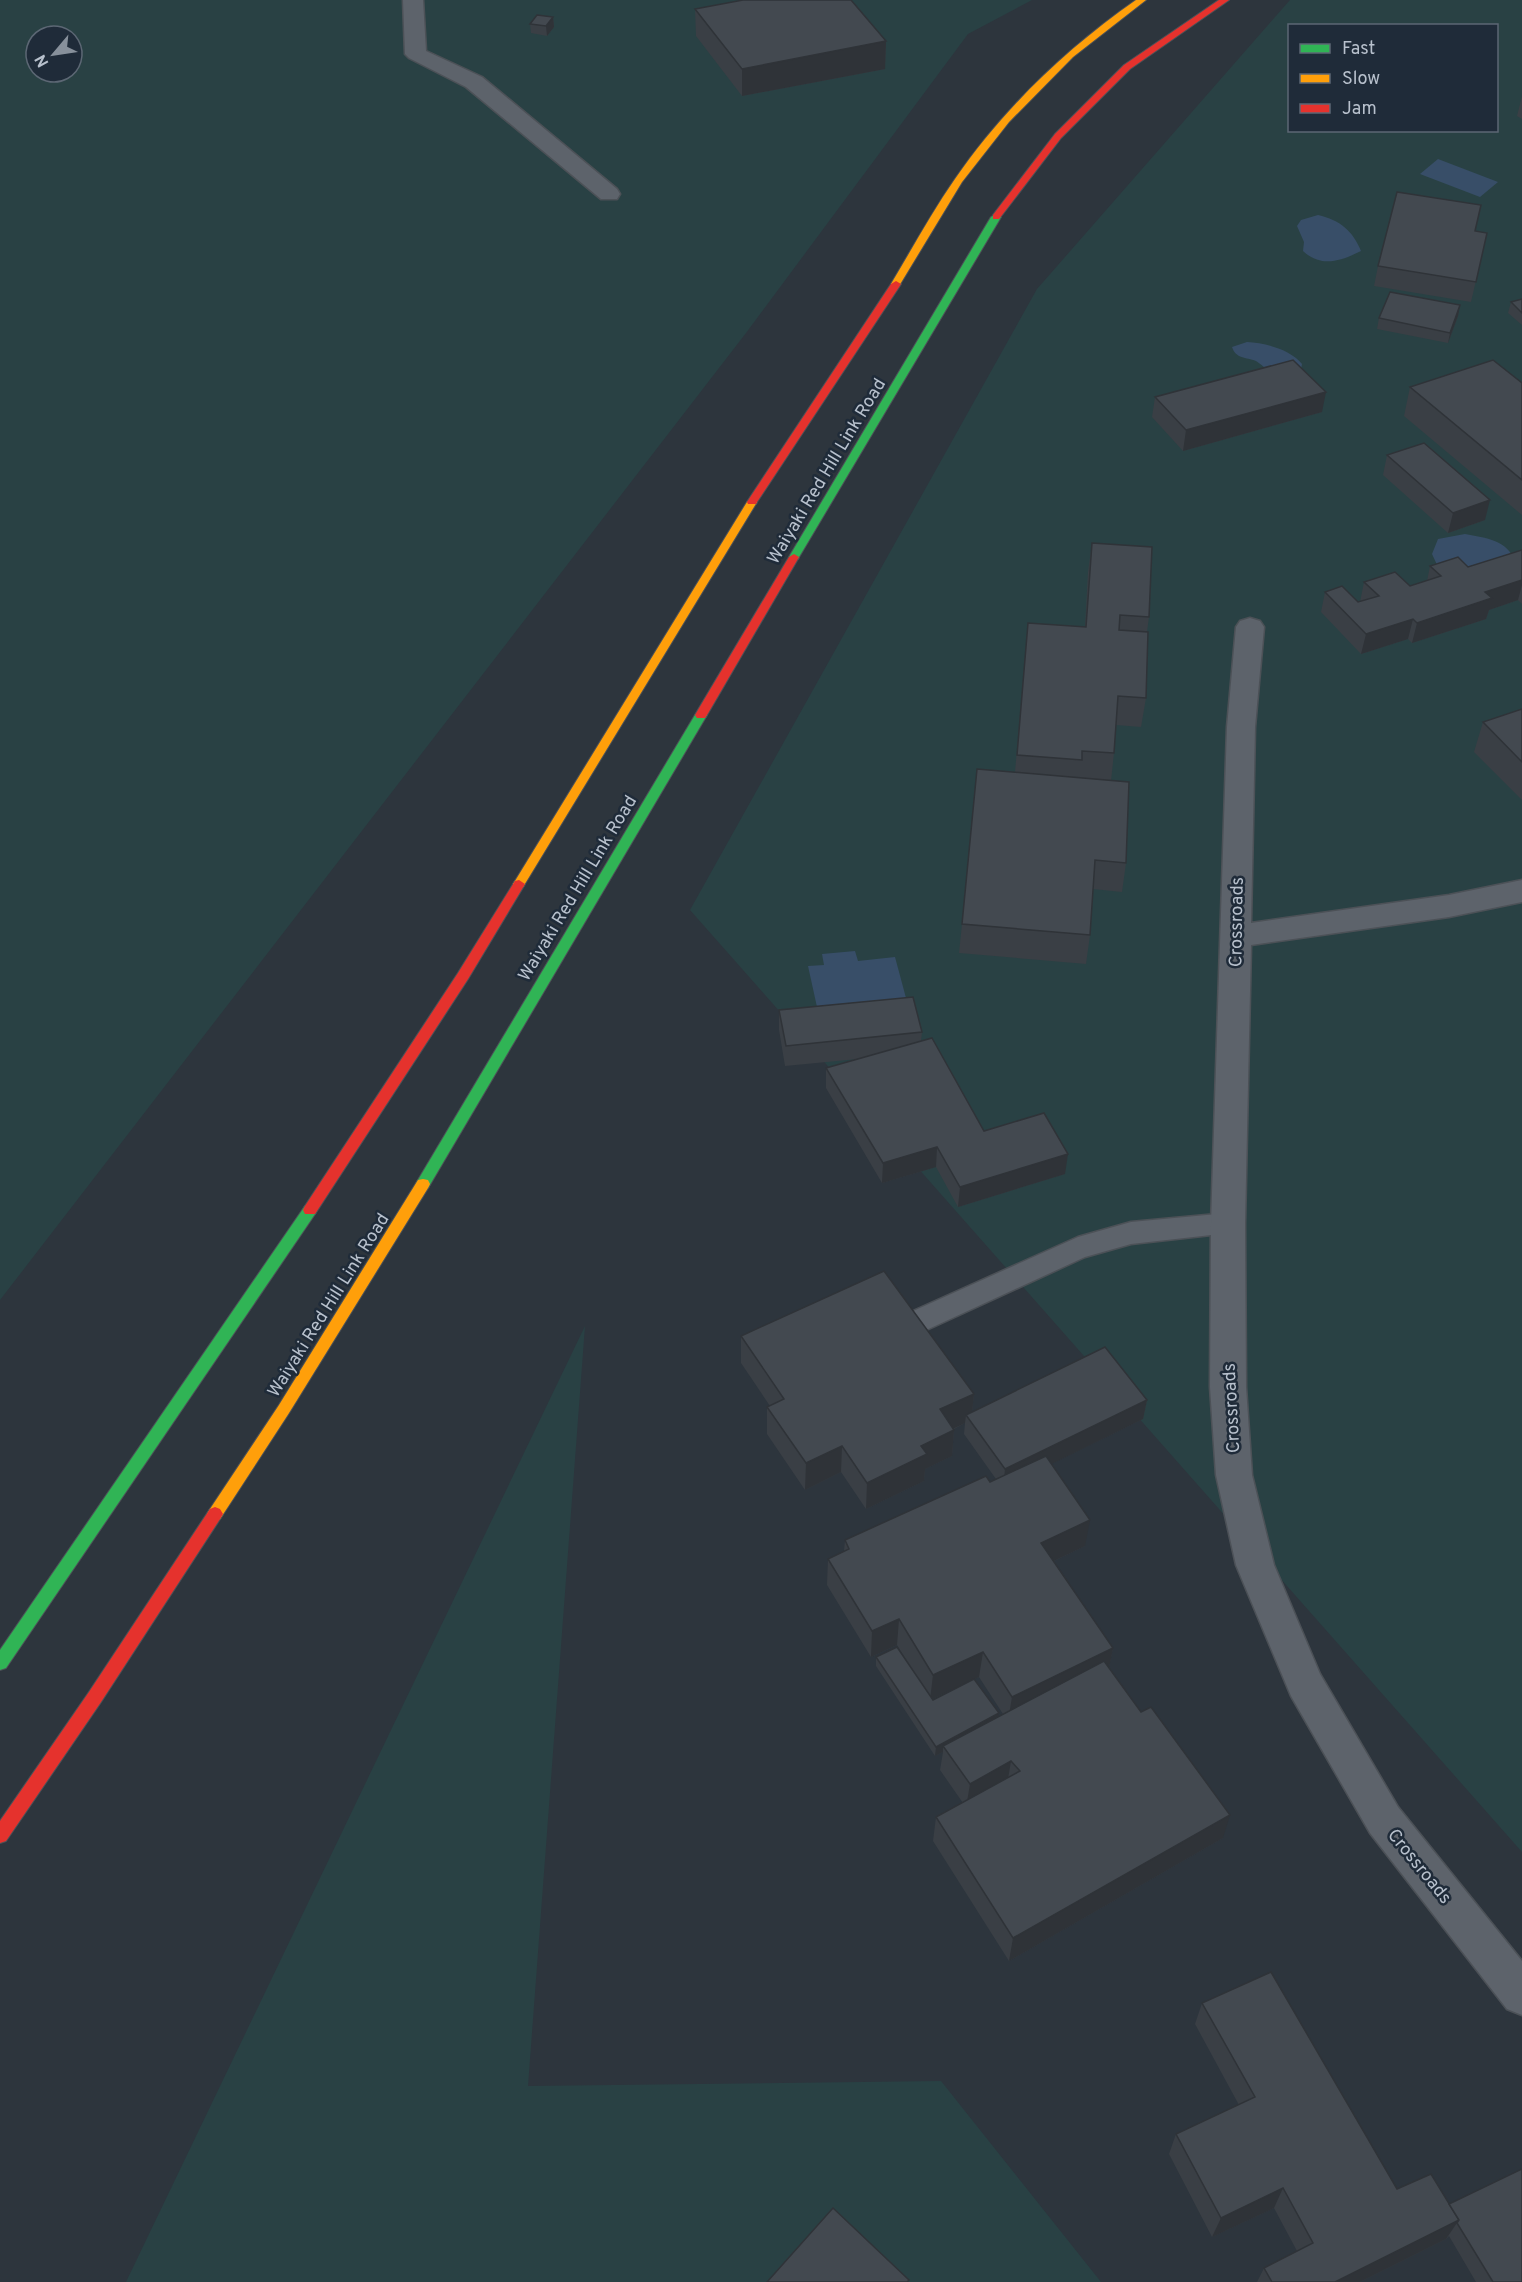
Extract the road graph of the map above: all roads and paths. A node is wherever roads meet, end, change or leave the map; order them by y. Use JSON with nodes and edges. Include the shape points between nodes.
{"nodes":[{"id":1,"x":413,"y":0,"type":"edge"},
{"id":2,"x":1142,"y":0,"type":"edge"},
{"id":3,"x":1225,"y":0,"type":"edge"},
{"id":4,"x":609,"y":194,"type":"dead end"},
{"id":5,"x":1250,"y":627,"type":"dead end"},
{"id":6,"x":1522,"y":891,"type":"edge"},
{"id":7,"x":1236,"y":936,"type":"junction"},
{"id":8,"x":1228,"y":1224,"type":"junction"},
{"id":9,"x":912,"y":1324,"type":"edge"},
{"id":10,"x":0,"y":1663,"type":"edge"},
{"id":11,"x":0,"y":1835,"type":"edge"},
{"id":12,"x":1522,"y":1994,"type":"edge"}],
"edges":[{"from":1,"to":4,"type":"street","via":[[416,54],[474,82]]},
{"from":2,"to":10,"type":"main road","via":[[1112,20],[1026,99],[968,169],[876,316],[757,493],[463,976],[265,1279]]},
{"from":3,"to":11,"type":"main road","name":"Waiyaki Red Hill Link Road","via":[[1127,67],[1058,136],[998,213],[429,1175],[284,1409],[95,1698]]},
{"from":5,"to":7,"type":"street","name":"Crossroads","via":[[1241,741]]},
{"from":6,"to":7,"type":"street","via":[[1449,906]]},
{"from":7,"to":8,"type":"street","name":"Crossroads"},
{"from":8,"to":9,"type":"lane","via":[[1131,1233],[1078,1248]]},
{"from":8,"to":12,"type":"street","name":"Crossroads","via":[[1228,1387],[1234,1475],[1255,1565],[1305,1684],[1384,1820]]}]}
